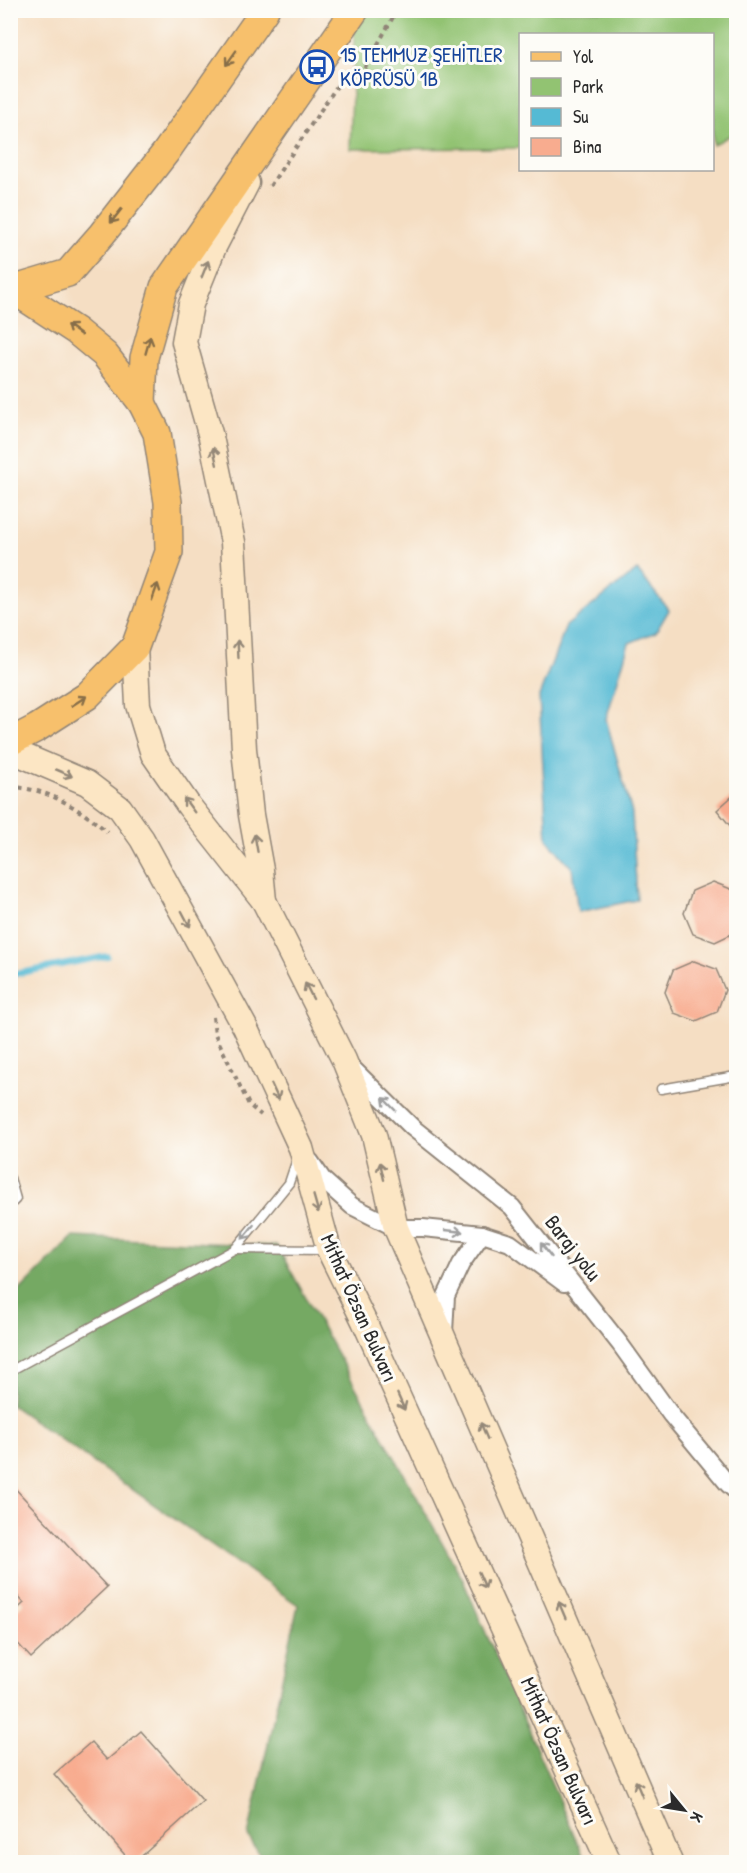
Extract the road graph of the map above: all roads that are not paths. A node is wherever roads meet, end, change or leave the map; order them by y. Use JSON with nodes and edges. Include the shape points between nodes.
{"nodes":[{"id":1,"x":265,"y":10,"type":"edge"},
{"id":2,"x":355,"y":10,"type":"edge"},
{"id":3,"x":279,"y":122,"type":"junction"},
{"id":4,"x":13,"y":288,"type":"edge"},
{"id":5,"x":142,"y":403,"type":"junction"},
{"id":6,"x":135,"y":647,"type":"junction"},
{"id":7,"x":10,"y":742,"type":"edge"},
{"id":8,"x":10,"y":750,"type":"edge"},
{"id":9,"x":264,"y":901,"type":"junction"},
{"id":10,"x":344,"y":1060,"type":"junction"},
{"id":11,"x":736,"y":1076,"type":"edge"},
{"id":12,"x":661,"y":1089,"type":"dead end"},
{"id":13,"x":301,"y":1148,"type":"junction"},
{"id":14,"x":10,"y":1178,"type":"edge"},
{"id":15,"x":10,"y":1205,"type":"edge"},
{"id":16,"x":396,"y":1228,"type":"junction"},
{"id":17,"x":482,"y":1234,"type":"junction"},
{"id":18,"x":235,"y":1248,"type":"junction"},
{"id":19,"x":329,"y":1250,"type":"junction"},
{"id":20,"x":582,"y":1296,"type":"junction"},
{"id":21,"x":444,"y":1339,"type":"junction"},
{"id":22,"x":10,"y":1371,"type":"edge"},
{"id":23,"x":734,"y":1491,"type":"edge"},
{"id":24,"x":609,"y":1863,"type":"edge"},
{"id":25,"x":670,"y":1863,"type":"edge"}],
"edges":[{"from":1,"to":4,"type":"main road","one_way":true,"via":[[166,152],[68,273]]},
{"from":2,"to":3,"type":"main road"},
{"from":5,"to":3,"type":"main road","one_way":true,"via":[[144,358],[164,287]]},
{"from":9,"to":3,"type":"main road","one_way":true,"via":[[244,749],[233,542],[211,437],[184,342],[191,304],[214,247]]},
{"from":5,"to":4,"type":"main road","one_way":true,"via":[[105,355]]},
{"from":6,"to":5,"type":"main road","one_way":true,"via":[[169,552],[168,502],[157,433]]},
{"from":7,"to":6,"type":"main road","one_way":true,"via":[[87,696]]},
{"from":9,"to":6,"type":"main road","one_way":true,"via":[[153,754],[138,705]]},
{"from":8,"to":13,"type":"main road","name":"Mithat Özsan Bulvarı","one_way":true,"via":[[87,783],[120,808],[142,839],[245,1027]]},
{"from":10,"to":9,"type":"main road","one_way":true},
{"from":16,"to":10,"type":"main road","one_way":true,"via":[[374,1135]]},
{"from":20,"to":10,"type":"street","name":"Baraj yolu","one_way":true,"via":[[512,1207],[413,1128]]},
{"from":11,"to":12,"type":"lane"},
{"from":13,"to":16,"type":"street","via":[[323,1180],[352,1206]]},
{"from":13,"to":18,"type":"lane","one_way":true,"via":[[289,1183]]},
{"from":13,"to":19,"type":"main road","name":"Mithat Özsan Bulvarı","one_way":true},
{"from":14,"to":15,"type":"lane","via":[[16,1199]]},
{"from":16,"to":17,"type":"street","one_way":true},
{"from":16,"to":21,"type":"main road"},
{"from":17,"to":20,"type":"street","via":[[510,1243]]},
{"from":17,"to":21,"type":"street","via":[[461,1264],[446,1296]]},
{"from":18,"to":19,"type":"lane"},
{"from":18,"to":22,"type":"lane"},
{"from":19,"to":24,"type":"main road","name":"Mithat Özsan Bulvarı","one_way":true},
{"from":20,"to":23,"type":"street","name":"Baraj yolu"},
{"from":25,"to":21,"type":"main road","one_way":true}]}
